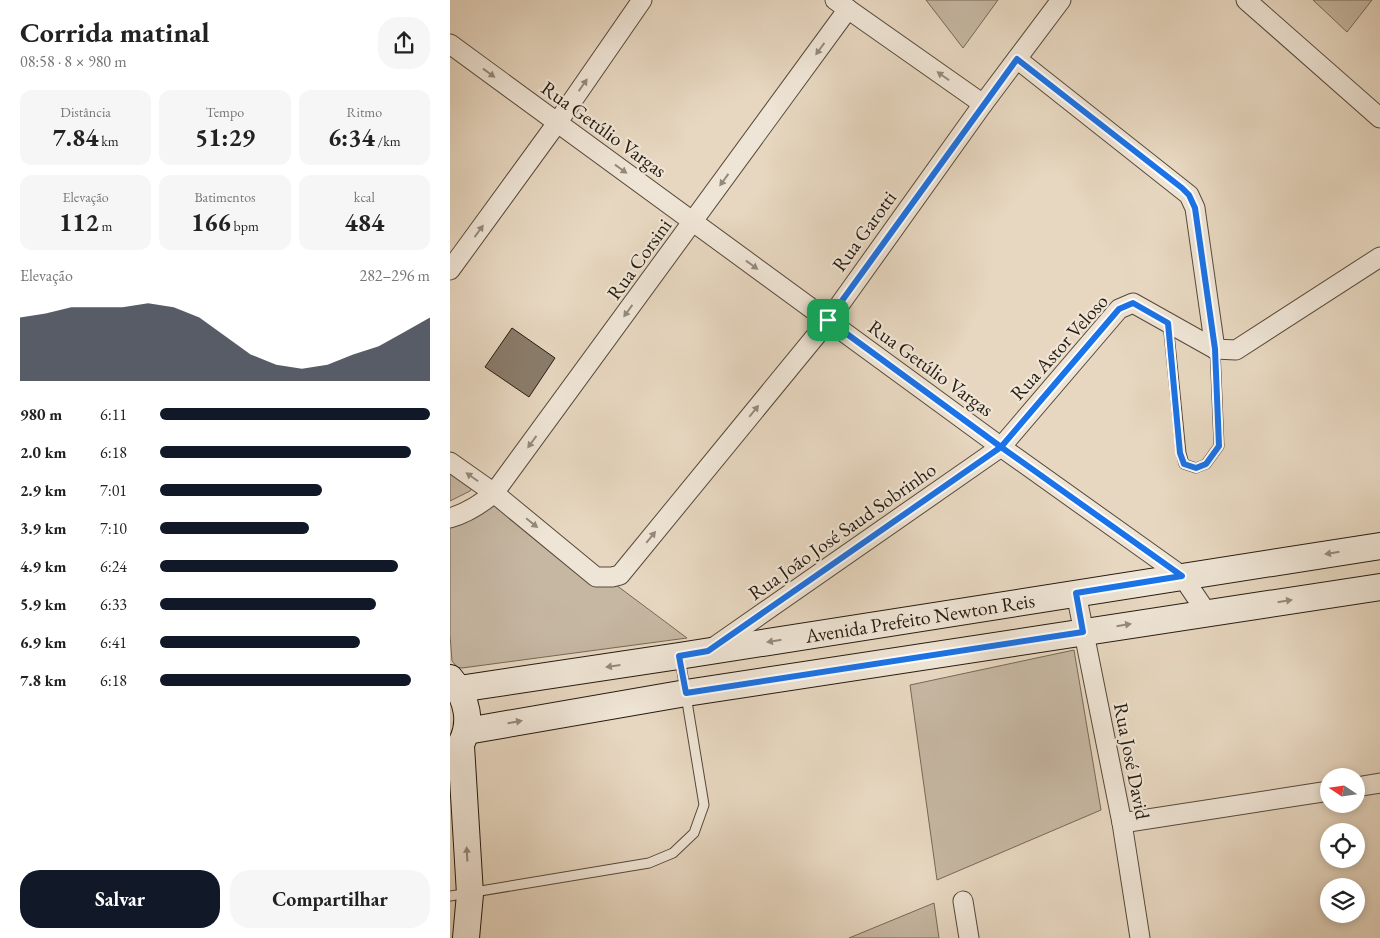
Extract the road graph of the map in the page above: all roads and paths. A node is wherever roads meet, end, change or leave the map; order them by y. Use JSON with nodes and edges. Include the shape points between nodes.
{"nodes":[{"id":1,"x":642,"y":0,"type":"edge"},
{"id":2,"x":1061,"y":0,"type":"edge"},
{"id":3,"x":1246,"y":0,"type":"edge"},
{"id":4,"x":842,"y":5,"type":"edge"},
{"id":5,"x":450,"y":44,"type":"edge"},
{"id":6,"x":1017,"y":59,"type":"junction"},
{"id":7,"x":983,"y":104,"type":"junction"},
{"id":8,"x":1380,"y":118,"type":"edge"},
{"id":9,"x":557,"y":123,"type":"junction"},
{"id":10,"x":694,"y":222,"type":"junction"},
{"id":11,"x":1380,"y":257,"type":"edge"},
{"id":12,"x":450,"y":270,"type":"edge"},
{"id":13,"x":828,"y":320,"type":"junction"},
{"id":14,"x":1168,"y":323,"type":"junction"},
{"id":15,"x":1215,"y":349,"type":"junction"},
{"id":16,"x":1001,"y":447,"type":"junction"},
{"id":17,"x":450,"y":462,"type":"edge"},
{"id":18,"x":494,"y":492,"type":"junction"},
{"id":19,"x":450,"y":518,"type":"edge"},
{"id":20,"x":1380,"y":546,"type":"edge"},
{"id":21,"x":1182,"y":576,"type":"junction"},
{"id":22,"x":1380,"y":587,"type":"edge"},
{"id":23,"x":1076,"y":593,"type":"junction"},
{"id":24,"x":1206,"y":613,"type":"junction"},
{"id":25,"x":1083,"y":632,"type":"junction"},
{"id":26,"x":708,"y":651,"type":"junction"},
{"id":27,"x":679,"y":656,"type":"junction"},
{"id":28,"x":455,"y":683,"type":"edge"},
{"id":29,"x":686,"y":693,"type":"junction"},
{"id":30,"x":459,"y":744,"type":"edge"},
{"id":31,"x":1380,"y":783,"type":"edge"},
{"id":32,"x":1365,"y":786,"type":"edge"},
{"id":33,"x":1320,"y":792,"type":"edge"},
{"id":34,"x":1122,"y":823,"type":"junction"},
{"id":35,"x":460,"y":895,"type":"edge"},
{"id":36,"x":963,"y":901,"type":"dead end"},
{"id":37,"x":450,"y":913,"type":"edge"},
{"id":38,"x":464,"y":938,"type":"edge"},
{"id":39,"x":969,"y":938,"type":"edge"},
{"id":40,"x":1140,"y":938,"type":"edge"}],
"edges":[{"from":9,"to":1,"type":"street","one_way":true},
{"from":2,"to":6,"type":"street","name":"Rua Garotti"},
{"from":3,"to":8,"type":"street"},
{"from":7,"to":4,"type":"street","one_way":true},
{"from":4,"to":10,"type":"street","name":"Rua Corsini","one_way":true},
{"from":5,"to":9,"type":"street","name":"Rua Getúlio Vargas","one_way":true},
{"from":6,"to":7,"type":"street","name":"Rua Garotti"},
{"from":6,"to":15,"type":"street","via":[[1189,195],[1195,208]]},
{"from":7,"to":13,"type":"street","name":"Rua Garotti"},
{"from":9,"to":10,"type":"street","name":"Rua Getúlio Vargas","one_way":true},
{"from":12,"to":9,"type":"street","one_way":true},
{"from":10,"to":13,"type":"street","name":"Rua Getúlio Vargas","one_way":true},
{"from":10,"to":18,"type":"street","name":"Rua Corsini","one_way":true},
{"from":11,"to":15,"type":"street","via":[[1236,350]]},
{"from":13,"to":16,"type":"street","name":"Rua Getúlio Vargas"},
{"from":18,"to":13,"type":"street","name":"Rua Garotti","one_way":true,"via":[[596,576],[620,575]]},
{"from":14,"to":15,"type":"street"},
{"from":14,"to":15,"type":"lane","via":[[1180,453],[1184,464],[1196,468],[1206,464],[1219,446]]},
{"from":14,"to":16,"type":"street","name":"Rua Astor Veloso","via":[[1133,303],[1119,309]]},
{"from":16,"to":21,"type":"street","name":"Rua Getúlio Vargas"},
{"from":16,"to":26,"type":"street","name":"Rua João José Saud Sobrinho"},
{"from":18,"to":17,"type":"street","one_way":true},
{"from":18,"to":19,"type":"street","name":"Rua Corsini","via":[[482,503]]},
{"from":20,"to":21,"type":"main road","name":"Avenida Prefeito Newton Reis","one_way":true},
{"from":21,"to":23,"type":"main road","name":"Avenida Prefeito Newton Reis"},
{"from":21,"to":24,"type":"street","name":"Rua Getúlio Vargas"},
{"from":24,"to":22,"type":"main road","name":"Avenida Prefeito Newton Reis","one_way":true},
{"from":23,"to":25,"type":"street","name":"Rua José David"},
{"from":23,"to":26,"type":"main road","name":"Avenida Prefeito Newton Reis","one_way":true},
{"from":25,"to":24,"type":"main road","name":"Avenida Prefeito Newton Reis","one_way":true},
{"from":25,"to":29,"type":"main road","name":"Avenida Prefeito Newton Reis"},
{"from":25,"to":34,"type":"street","name":"Rua José David"},
{"from":26,"to":27,"type":"main road","name":"Avenida Prefeito Newton Reis"},
{"from":27,"to":28,"type":"main road","name":"Avenida Prefeito Newton Reis","one_way":true},
{"from":27,"to":29,"type":"lane"},
{"from":28,"to":30,"type":"main road","via":[[467,709]]},
{"from":30,"to":29,"type":"main road","name":"Avenida Prefeito Newton Reis","one_way":true},
{"from":29,"to":35,"type":"lane","via":[[704,805],[694,834],[673,853],[649,863]]},
{"from":35,"to":30,"type":"main road","one_way":true},
{"from":31,"to":32,"type":"street"},
{"from":33,"to":34,"type":"street"},
{"from":34,"to":40,"type":"street","name":"Rua José David"},
{"from":35,"to":38,"type":"main road"},
{"from":36,"to":39,"type":"street"},
{"from":37,"to":38,"type":"main road"}]}
